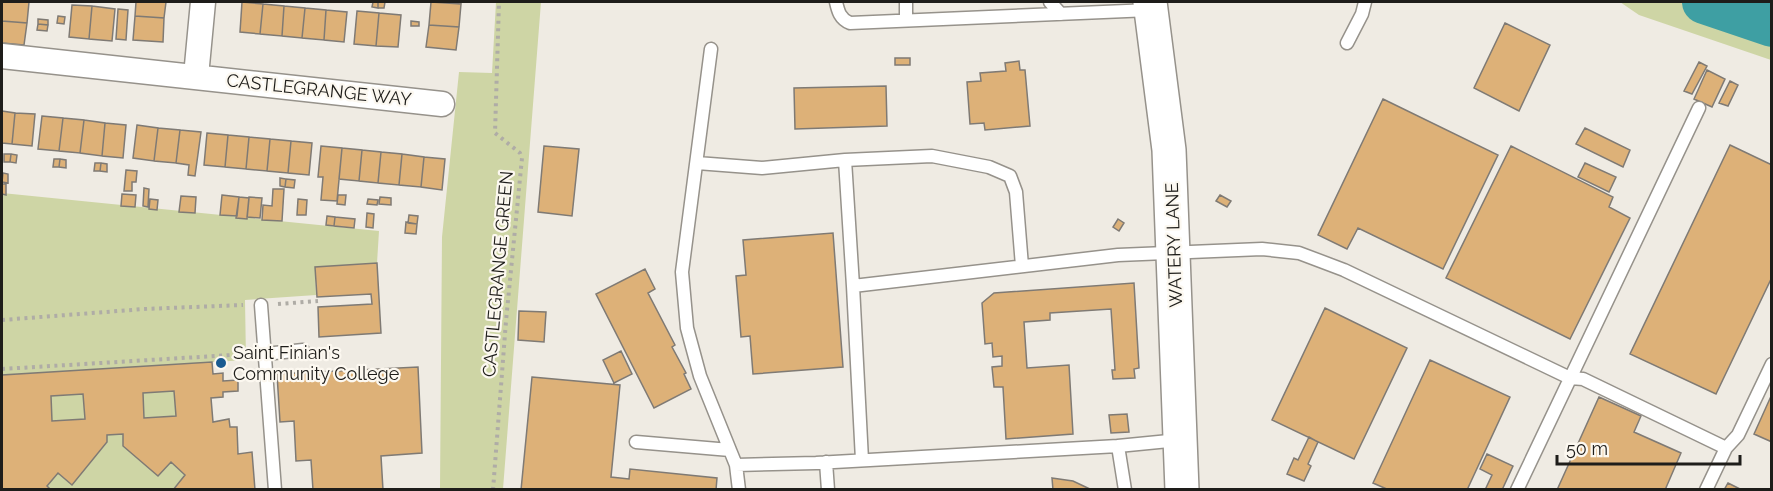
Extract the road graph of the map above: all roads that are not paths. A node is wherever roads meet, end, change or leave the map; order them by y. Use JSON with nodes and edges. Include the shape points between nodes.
{"nodes":[{"id":1,"x":203,"y":2,"type":"edge"},
{"id":2,"x":836,"y":2,"type":"edge"},
{"id":3,"x":906,"y":2,"type":"edge"},
{"id":4,"x":1050,"y":2,"type":"edge"},
{"id":5,"x":1365,"y":2,"type":"edge"},
{"id":6,"x":1151,"y":6,"type":"edge"},
{"id":7,"x":1061,"y":14,"type":"junction"},
{"id":8,"x":906,"y":20,"type":"junction"},
{"id":9,"x":1347,"y":43,"type":"dead end"},
{"id":10,"x":711,"y":49,"type":"dead end"},
{"id":11,"x":2,"y":56,"type":"edge"},
{"id":12,"x":196,"y":76,"type":"junction"},
{"id":13,"x":442,"y":104,"type":"dead end"},
{"id":14,"x":1699,"y":108,"type":"dead end"},
{"id":15,"x":845,"y":160,"type":"junction"},
{"id":16,"x":697,"y":163,"type":"junction"},
{"id":17,"x":1174,"y":253,"type":"junction"},
{"id":18,"x":1022,"y":266,"type":"junction"},
{"id":19,"x":853,"y":286,"type":"junction"},
{"id":20,"x":261,"y":305,"type":"road end"},
{"id":21,"x":303,"y":350,"type":"dead end"},
{"id":22,"x":265,"y":354,"type":"junction"},
{"id":23,"x":1772,"y":364,"type":"edge"},
{"id":24,"x":1570,"y":378,"type":"junction"},
{"id":25,"x":1180,"y":440,"type":"junction"},
{"id":26,"x":636,"y":442,"type":"dead end"},
{"id":27,"x":1118,"y":446,"type":"junction"},
{"id":28,"x":1726,"y":448,"type":"junction"},
{"id":29,"x":730,"y":450,"type":"junction"},
{"id":30,"x":862,"y":460,"type":"junction"},
{"id":31,"x":821,"y":463,"type":"junction"},
{"id":32,"x":736,"y":465,"type":"junction"},
{"id":33,"x":275,"y":489,"type":"edge"},
{"id":34,"x":739,"y":489,"type":"edge"},
{"id":35,"x":828,"y":489,"type":"edge"},
{"id":36,"x":1125,"y":489,"type":"edge"},
{"id":37,"x":1182,"y":489,"type":"edge"},
{"id":38,"x":1516,"y":489,"type":"edge"},
{"id":39,"x":1706,"y":489,"type":"edge"}],
"edges":[{"from":1,"to":12,"type":"street"},
{"from":2,"to":8,"type":"lane","via":[[839,15],[850,23]]},
{"from":3,"to":8,"type":"lane"},
{"from":4,"to":7,"type":"lane"},
{"from":5,"to":9,"type":"lane"},
{"from":6,"to":7,"type":"lane"},
{"from":6,"to":17,"type":"main road","name":"WATERY LANE","via":[[1169,150]]},
{"from":7,"to":8,"type":"lane"},
{"from":10,"to":16,"type":"lane"},
{"from":11,"to":12,"type":"street","name":"CASTLEGRANGE WAY"},
{"from":12,"to":13,"type":"street","name":"CASTLEGRANGE WAY"},
{"from":14,"to":24,"type":"lane"},
{"from":15,"to":16,"type":"lane","via":[[762,168]]},
{"from":15,"to":18,"type":"lane","via":[[932,156],[989,167],[1010,176],[1016,192]]},
{"from":15,"to":19,"type":"lane"},
{"from":16,"to":29,"type":"lane","via":[[682,272],[687,328],[700,376]]},
{"from":17,"to":18,"type":"lane"},
{"from":17,"to":24,"type":"lane","via":[[1262,249],[1299,253],[1344,270]]},
{"from":17,"to":25,"type":"main road","name":"WATERY LANE"},
{"from":18,"to":19,"type":"lane"},
{"from":19,"to":30,"type":"lane"},
{"from":20,"to":22,"type":"lane"},
{"from":21,"to":22,"type":"lane"},
{"from":22,"to":33,"type":"lane"},
{"from":23,"to":28,"type":"lane","via":[[1738,435]]},
{"from":24,"to":28,"type":"lane","via":[[1583,379]]},
{"from":24,"to":38,"type":"lane"},
{"from":25,"to":27,"type":"lane"},
{"from":25,"to":37,"type":"main road","name":"WATERY LANE"},
{"from":26,"to":29,"type":"lane"},
{"from":27,"to":30,"type":"lane"},
{"from":27,"to":36,"type":"lane"},
{"from":28,"to":39,"type":"lane"},
{"from":29,"to":32,"type":"lane"},
{"from":30,"to":31,"type":"lane"},
{"from":31,"to":32,"type":"lane"},
{"from":31,"to":35,"type":"lane"},
{"from":32,"to":34,"type":"lane"}]}
